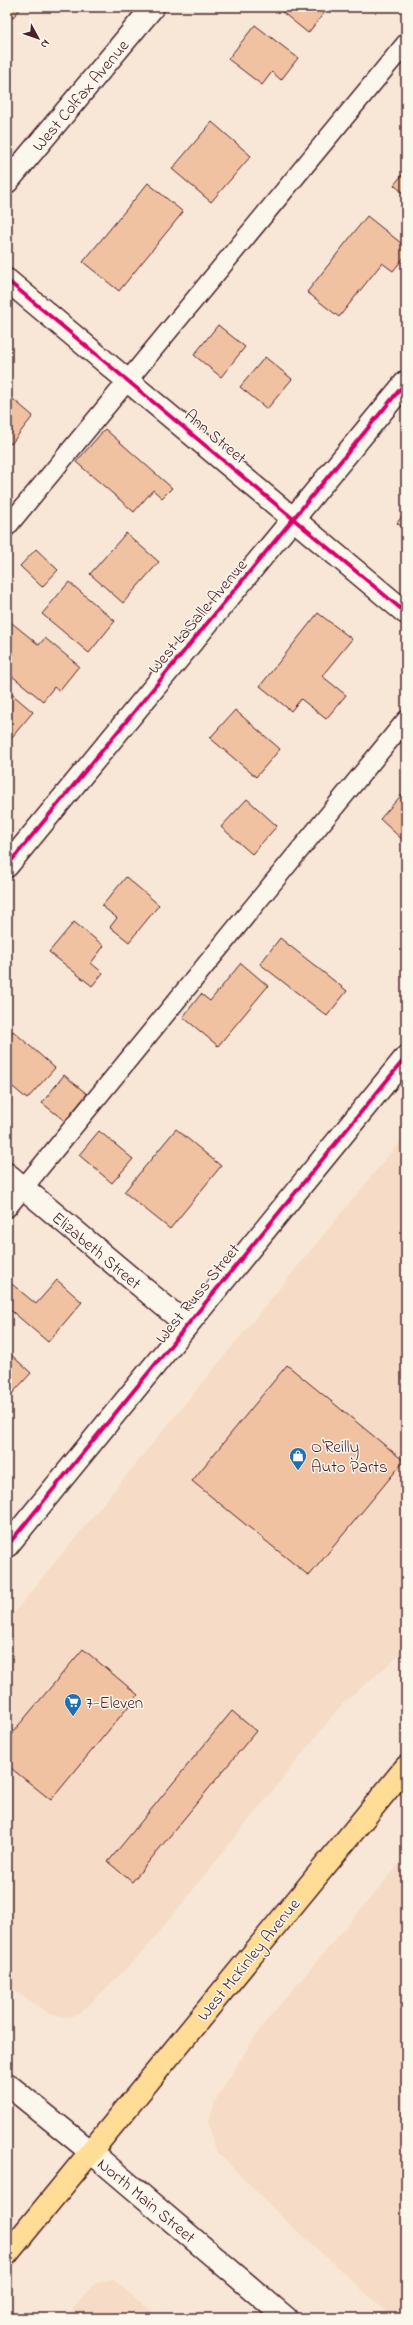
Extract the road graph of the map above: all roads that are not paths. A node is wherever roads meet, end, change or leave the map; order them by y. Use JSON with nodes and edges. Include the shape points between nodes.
{"nodes":[{"id":1,"x":152,"y":7,"type":"edge"},
{"id":2,"x":406,"y":43,"type":"edge"},
{"id":3,"x":7,"y":182,"type":"edge"},
{"id":4,"x":7,"y":280,"type":"edge"},
{"id":5,"x":128,"y":379,"type":"junction"},
{"id":6,"x":406,"y":382,"type":"edge"},
{"id":7,"x":294,"y":519,"type":"junction"},
{"id":8,"x":7,"y":527,"type":"edge"},
{"id":9,"x":406,"y":613,"type":"edge"},
{"id":10,"x":406,"y":720,"type":"edge"},
{"id":11,"x":7,"y":866,"type":"edge"},
{"id":12,"x":406,"y":1057,"type":"edge"},
{"id":13,"x":7,"y":1174,"type":"edge"},
{"id":14,"x":24,"y":1188,"type":"junction"},
{"id":15,"x":7,"y":1208,"type":"edge"},
{"id":16,"x":187,"y":1325,"type":"junction"},
{"id":17,"x":7,"y":1546,"type":"edge"},
{"id":18,"x":406,"y":1767,"type":"edge"},
{"id":19,"x":7,"y":2084,"type":"edge"},
{"id":20,"x":91,"y":2152,"type":"junction"},
{"id":21,"x":7,"y":2254,"type":"edge"},
{"id":22,"x":286,"y":2318,"type":"edge"}],
"edges":[{"from":1,"to":3,"type":"street","name":"West Colfax Avenue"},
{"from":2,"to":5,"type":"lane"},
{"from":4,"to":5,"type":"street","name":"Ann Street"},
{"from":5,"to":7,"type":"street","name":"Ann Street"},
{"from":5,"to":8,"type":"lane"},
{"from":6,"to":7,"type":"street","name":"West LaSalle Avenue"},
{"from":7,"to":9,"type":"street","name":"Ann Street"},
{"from":7,"to":11,"type":"street","name":"West LaSalle Avenue"},
{"from":10,"to":14,"type":"lane"},
{"from":12,"to":16,"type":"street","name":"West Russ Street"},
{"from":13,"to":14,"type":"street","name":"Elizabeth Street"},
{"from":14,"to":15,"type":"lane"},
{"from":14,"to":16,"type":"street","name":"Elizabeth Street"},
{"from":16,"to":17,"type":"street","name":"West Russ Street"},
{"from":18,"to":20,"type":"main road","name":"West McKinley Avenue"},
{"from":19,"to":20,"type":"street","name":"North Main Street"},
{"from":20,"to":21,"type":"main road","name":"West McKinley Avenue"},
{"from":20,"to":22,"type":"street","name":"North Main Street"}]}
